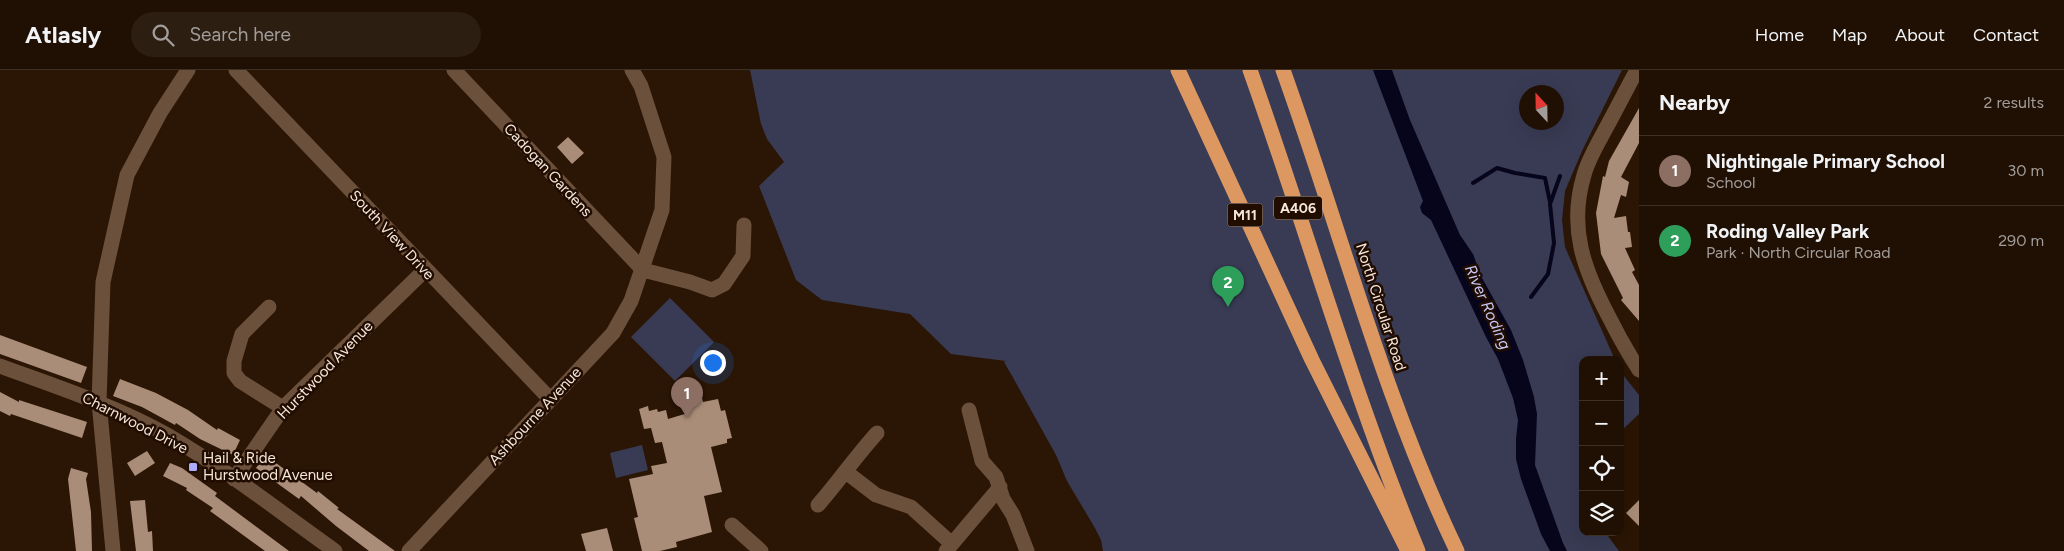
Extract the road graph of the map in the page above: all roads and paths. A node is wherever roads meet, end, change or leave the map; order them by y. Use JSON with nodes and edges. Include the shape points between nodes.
{"nodes":[{"id":1,"x":188,"y":70,"type":"edge"},
{"id":2,"x":236,"y":70,"type":"edge"},
{"id":3,"x":454,"y":70,"type":"edge"},
{"id":4,"x":632,"y":70,"type":"edge"},
{"id":5,"x":1178,"y":70,"type":"edge"},
{"id":6,"x":1250,"y":70,"type":"edge"},
{"id":7,"x":1284,"y":70,"type":"edge"},
{"id":8,"x":1637,"y":70,"type":"edge"},
{"id":9,"x":744,"y":225,"type":"dead end"},
{"id":10,"x":425,"y":270,"type":"junction"},
{"id":11,"x":643,"y":270,"type":"junction"},
{"id":12,"x":269,"y":306,"type":"dead end"},
{"id":13,"x":1637,"y":363,"type":"edge"},
{"id":14,"x":0,"y":366,"type":"edge"},
{"id":15,"x":550,"y":399,"type":"junction"},
{"id":16,"x":99,"y":402,"type":"junction"},
{"id":17,"x":284,"y":408,"type":"junction"},
{"id":18,"x":969,"y":410,"type":"dead end"},
{"id":19,"x":877,"y":433,"type":"dead end"},
{"id":20,"x":846,"y":472,"type":"junction"},
{"id":21,"x":234,"y":478,"type":"junction"},
{"id":22,"x":1000,"y":487,"type":"junction"},
{"id":23,"x":818,"y":505,"type":"dead end"},
{"id":24,"x":732,"y":525,"type":"dead end"},
{"id":25,"x":949,"y":547,"type":"edge"},
{"id":26,"x":113,"y":551,"type":"edge"},
{"id":27,"x":335,"y":551,"type":"edge"},
{"id":28,"x":410,"y":551,"type":"edge"},
{"id":29,"x":761,"y":551,"type":"edge"},
{"id":30,"x":1026,"y":551,"type":"edge"},
{"id":31,"x":1408,"y":551,"type":"edge"},
{"id":32,"x":1418,"y":551,"type":"edge"},
{"id":33,"x":1457,"y":551,"type":"edge"}],
"edges":[{"from":1,"to":16,"type":"street","via":[[160,112],[127,175],[103,282]]},
{"from":2,"to":10,"type":"street","name":"South View Drive"},
{"from":3,"to":11,"type":"street","name":"Cadogan Gardens"},
{"from":4,"to":11,"type":"street","name":"Ashbourne Avenue","via":[[641,86],[664,158],[662,210]]},
{"from":5,"to":31,"type":"highway","number":"M11","via":[[1312,360]]},
{"from":6,"to":32,"type":"highway","number":"A406","via":[[1360,397]]},
{"from":7,"to":33,"type":"highway","name":"North Circular Road","number":"A406","via":[[1388,387],[1412,452]]},
{"from":8,"to":13,"type":"street","via":[[1596,147],[1584,174],[1578,202],[1582,258],[1601,302]]},
{"from":9,"to":11,"type":"street","via":[[743,256],[724,284],[712,290]]},
{"from":10,"to":15,"type":"street","name":"South View Drive"},
{"from":10,"to":17,"type":"street","name":"Hurstwood Avenue"},
{"from":11,"to":15,"type":"street","name":"Ashbourne Avenue","via":[[631,301],[613,332]]},
{"from":12,"to":17,"type":"street","via":[[242,334],[234,373],[240,381]]},
{"from":14,"to":16,"type":"street","name":"Charnwood Drive"},
{"from":15,"to":28,"type":"street","name":"Ashbourne Avenue"},
{"from":16,"to":21,"type":"street","name":"Charnwood Drive","via":[[168,436]]},
{"from":16,"to":26,"type":"street"},
{"from":17,"to":21,"type":"street","name":"Hurstwood Avenue"},
{"from":18,"to":22,"type":"street","via":[[982,460]]},
{"from":19,"to":20,"type":"street"},
{"from":20,"to":23,"type":"street"},
{"from":20,"to":25,"type":"street","via":[[876,495],[911,507]]},
{"from":21,"to":27,"type":"street","name":"Charnwood Drive"},
{"from":22,"to":25,"type":"street"},
{"from":22,"to":30,"type":"street"},
{"from":24,"to":29,"type":"street"}]}
